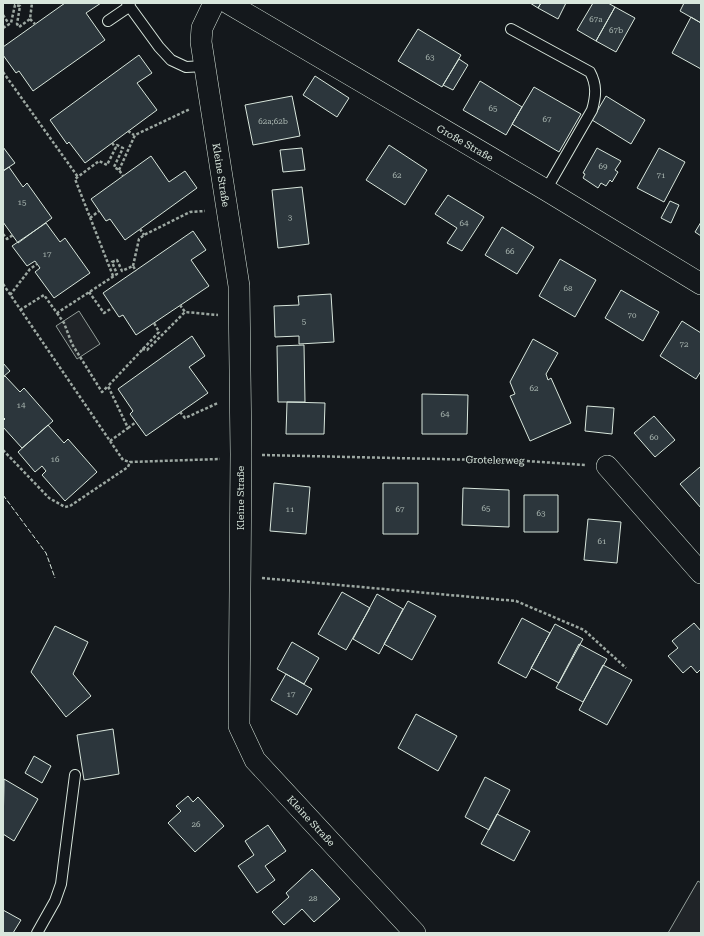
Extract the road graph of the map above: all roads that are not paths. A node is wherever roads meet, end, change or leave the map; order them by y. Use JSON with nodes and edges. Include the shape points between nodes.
{"nodes":[{"id":1,"x":214,"y":3,"type":"edge"},
{"id":2,"x":228,"y":3,"type":"edge"},
{"id":3,"x":129,"y":5,"type":"edge"},
{"id":4,"x":108,"y":21,"type":"dead end"},
{"id":5,"x":511,"y":29,"type":"dead end"},
{"id":6,"x":204,"y":66,"type":"junction"},
{"id":7,"x":546,"y":190,"type":"junction"},
{"id":8,"x":701,"y":284,"type":"edge"},
{"id":9,"x":607,"y":466,"type":"road end"},
{"id":10,"x":701,"y":573,"type":"edge"},
{"id":11,"x":75,"y":775,"type":"dead end"},
{"id":12,"x":37,"y":933,"type":"edge"},
{"id":13,"x":415,"y":933,"type":"edge"}],
"edges":[{"from":1,"to":6,"type":"street","name":"Kleine Straße","via":[[202,28]]},
{"from":2,"to":7,"type":"street","name":"Große Straße"},
{"from":3,"to":4,"type":"lane"},
{"from":3,"to":6,"type":"lane","via":[[171,60],[186,67]]},
{"from":5,"to":7,"type":"lane","via":[[590,72],[594,79],[596,89],[592,110]]},
{"from":6,"to":13,"type":"street","name":"Kleine Straße","via":[[238,286],[241,454],[239,726],[255,760]]},
{"from":7,"to":8,"type":"street","name":"Große Straße"},
{"from":9,"to":10,"type":"street"},
{"from":11,"to":12,"type":"lane","via":[[61,884],[55,901]]}]}
